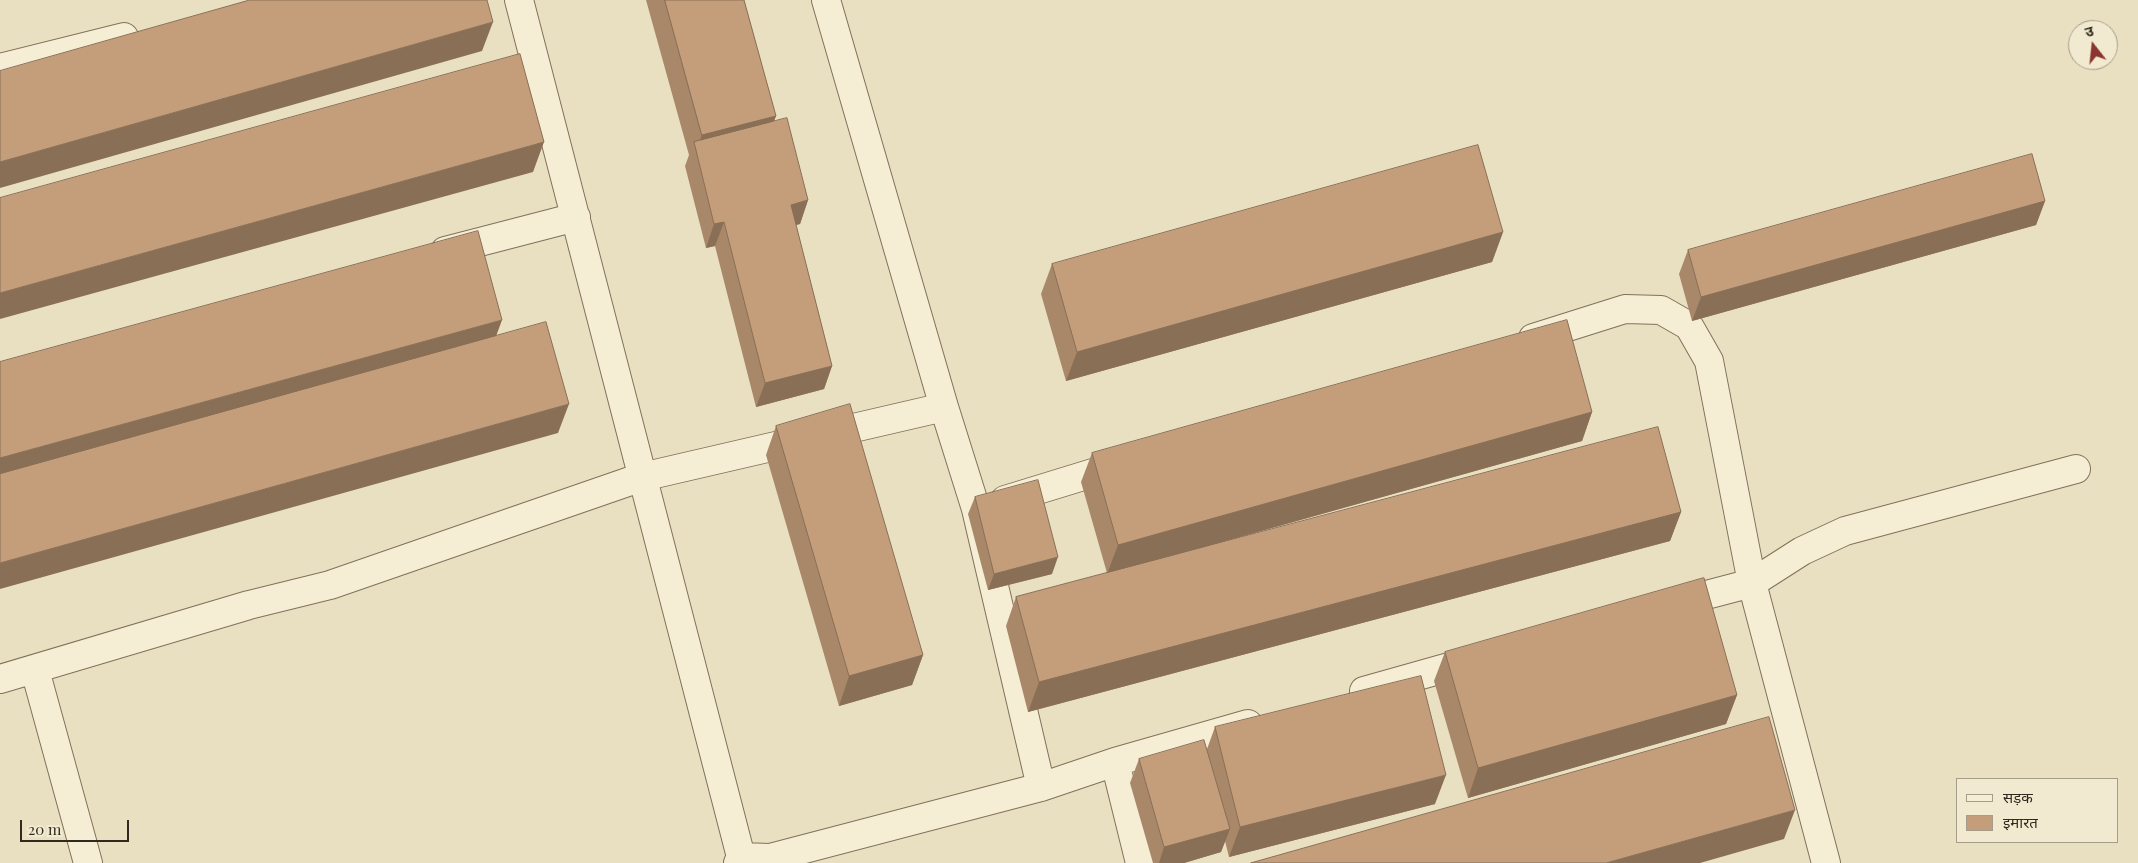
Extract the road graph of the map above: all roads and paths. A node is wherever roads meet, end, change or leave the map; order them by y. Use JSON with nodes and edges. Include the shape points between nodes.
{"nodes":[{"id":1,"x":519,"y":0,"type":"edge"},
{"id":2,"x":826,"y":0,"type":"edge"},
{"id":3,"x":143,"y":32,"type":"edge"},
{"id":4,"x":0,"y":68,"type":"edge"},
{"id":5,"x":576,"y":217,"type":"junction"},
{"id":6,"x":422,"y":256,"type":"edge"},
{"id":7,"x":1510,"y":344,"type":"edge"},
{"id":8,"x":944,"y":407,"type":"junction"},
{"id":9,"x":1138,"y":459,"type":"edge"},
{"id":10,"x":2076,"y":469,"type":"dead end"},
{"id":11,"x":642,"y":476,"type":"junction"},
{"id":12,"x":976,"y":509,"type":"junction"},
{"id":13,"x":1752,"y":583,"type":"junction"},
{"id":14,"x":1650,"y":610,"type":"edge"},
{"id":15,"x":1497,"y":654,"type":"edge"},
{"id":16,"x":35,"y":670,"type":"junction"},
{"id":17,"x":0,"y":679,"type":"edge"},
{"id":18,"x":1344,"y":697,"type":"edge"},
{"id":19,"x":1268,"y":718,"type":"edge"},
{"id":20,"x":1115,"y":762,"type":"junction"},
{"id":21,"x":1041,"y":786,"type":"junction"},
{"id":22,"x":740,"y":860,"type":"edge"},
{"id":23,"x":88,"y":863,"type":"edge"},
{"id":24,"x":1140,"y":863,"type":"edge"},
{"id":25,"x":1826,"y":863,"type":"edge"}],
"edges":[{"from":1,"to":5,"type":"street"},
{"from":2,"to":8,"type":"street"},
{"from":3,"to":4,"type":"street"},
{"from":5,"to":6,"type":"street"},
{"from":5,"to":11,"type":"street"},
{"from":7,"to":13,"type":"street","via":[[1625,309],[1662,310],[1689,326],[1709,361]]},
{"from":8,"to":11,"type":"street"},
{"from":8,"to":12,"type":"street"},
{"from":9,"to":12,"type":"street"},
{"from":10,"to":13,"type":"street","via":[[1845,532],[1802,551]]},
{"from":11,"to":16,"type":"street","via":[[330,586],[249,605]]},
{"from":11,"to":22,"type":"street"},
{"from":12,"to":21,"type":"street"},
{"from":13,"to":14,"type":"street"},
{"from":13,"to":25,"type":"street"},
{"from":15,"to":18,"type":"street"},
{"from":16,"to":17,"type":"street"},
{"from":16,"to":23,"type":"street"},
{"from":19,"to":20,"type":"street"},
{"from":20,"to":21,"type":"street"},
{"from":20,"to":24,"type":"street"},
{"from":21,"to":22,"type":"street","via":[[770,858]]}]}
